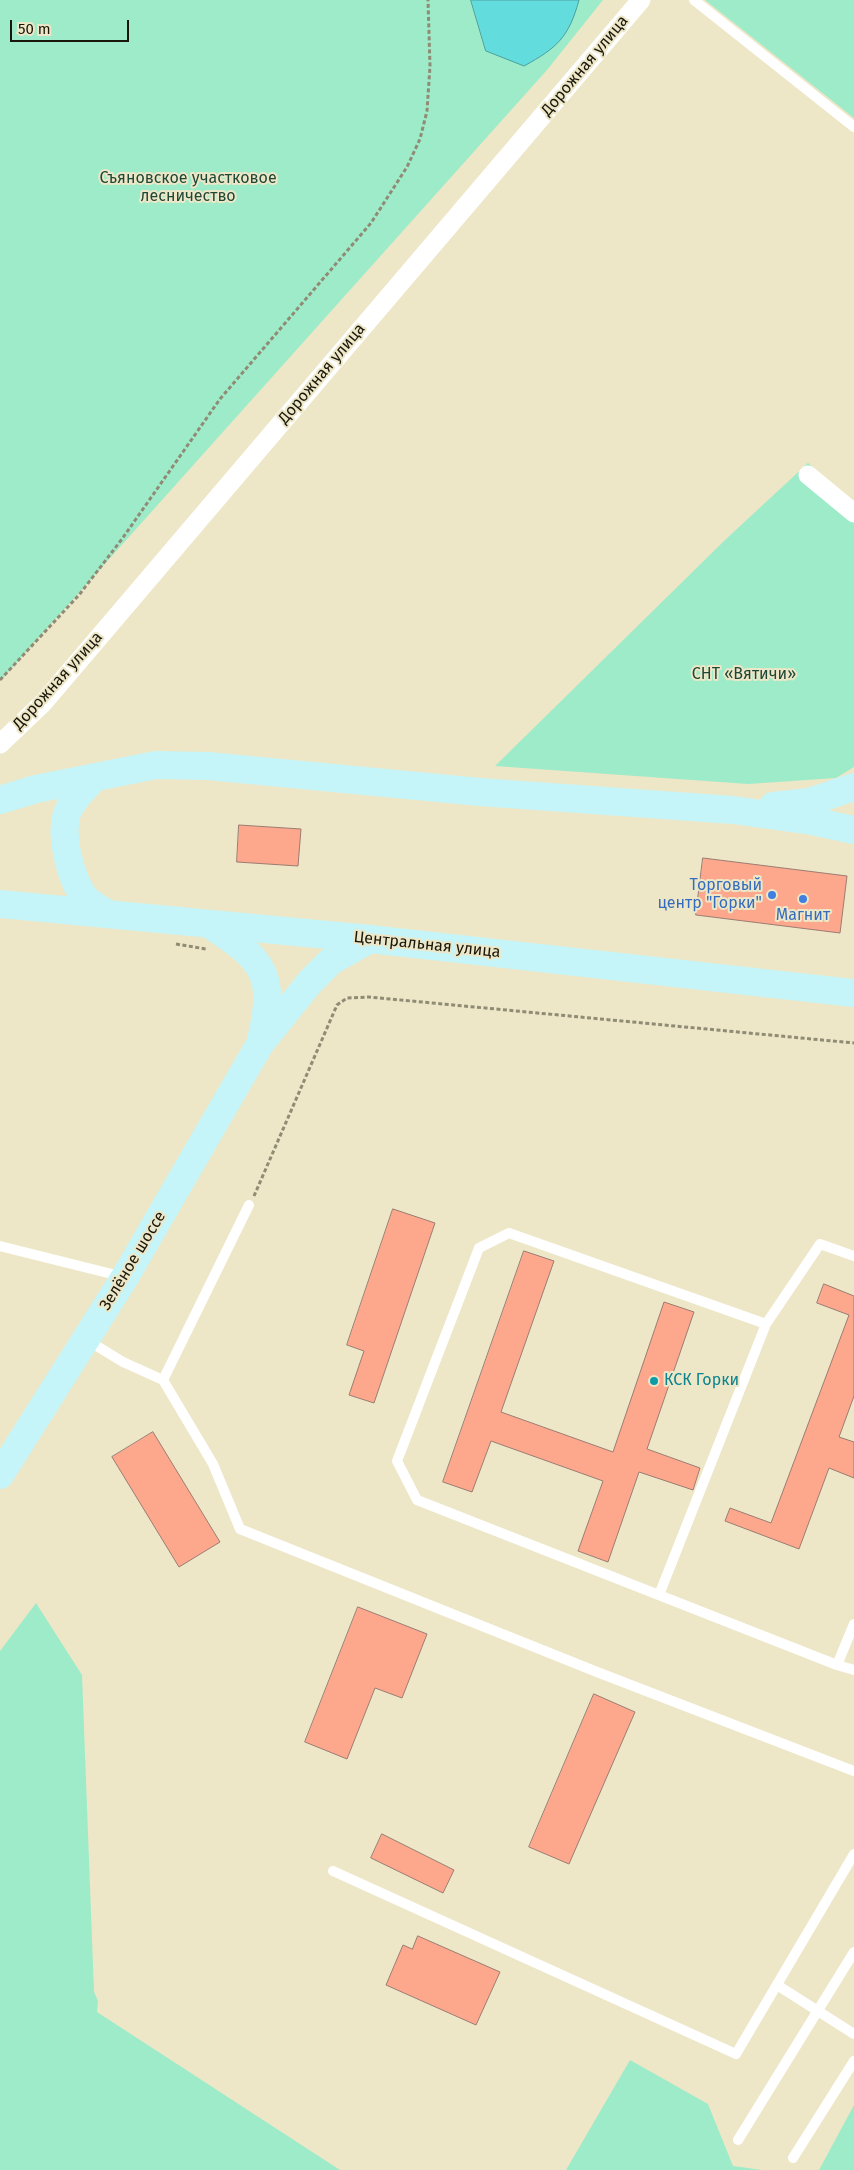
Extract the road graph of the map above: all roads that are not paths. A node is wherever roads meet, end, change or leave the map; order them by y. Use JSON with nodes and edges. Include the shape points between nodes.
{"nodes":[{"id":1,"x":641,"y":0,"type":"edge"},
{"id":2,"x":694,"y":0,"type":"edge"},
{"id":3,"x":854,"y":127,"type":"edge"},
{"id":4,"x":808,"y":475,"type":"dead end"},
{"id":5,"x":854,"y":513,"type":"edge"},
{"id":6,"x":0,"y":744,"type":"edge"},
{"id":7,"x":95,"y":777,"type":"junction"},
{"id":8,"x":854,"y":787,"type":"edge"},
{"id":9,"x":0,"y":800,"type":"edge"},
{"id":10,"x":733,"y":810,"type":"junction"},
{"id":11,"x":854,"y":830,"type":"edge"},
{"id":12,"x":0,"y":904,"type":"edge"},
{"id":13,"x":105,"y":912,"type":"junction"},
{"id":14,"x":207,"y":923,"type":"junction"},
{"id":15,"x":370,"y":939,"type":"junction"},
{"id":16,"x":854,"y":992,"type":"edge"},
{"id":17,"x":260,"y":1044,"type":"junction"},
{"id":18,"x":249,"y":1205,"type":"road end"},
{"id":19,"x":0,"y":1246,"type":"edge"},
{"id":20,"x":854,"y":1256,"type":"edge"},
{"id":21,"x":125,"y":1277,"type":"junction"},
{"id":22,"x":766,"y":1324,"type":"junction"},
{"id":23,"x":86,"y":1339,"type":"junction"},
{"id":24,"x":163,"y":1380,"type":"junction"},
{"id":25,"x":0,"y":1475,"type":"edge"},
{"id":26,"x":660,"y":1595,"type":"junction"},
{"id":27,"x":854,"y":1624,"type":"edge"},
{"id":28,"x":836,"y":1665,"type":"junction"},
{"id":29,"x":854,"y":1670,"type":"edge"},
{"id":30,"x":854,"y":1771,"type":"edge"},
{"id":31,"x":854,"y":1854,"type":"edge"},
{"id":32,"x":333,"y":1871,"type":"dead end"},
{"id":33,"x":854,"y":1952,"type":"edge"},
{"id":34,"x":777,"y":1985,"type":"junction"},
{"id":35,"x":818,"y":2010,"type":"junction"},
{"id":36,"x":854,"y":2034,"type":"edge"},
{"id":37,"x":854,"y":2060,"type":"edge"},
{"id":38,"x":738,"y":2140,"type":"dead end"},
{"id":39,"x":793,"y":2158,"type":"dead end"}],
"edges":[{"from":1,"to":6,"type":"street","name":"Дорожная улица","via":[[43,703]]},
{"from":2,"to":3,"type":"lane"},
{"from":4,"to":5,"type":"street"},
{"from":7,"to":9,"type":"main road"},
{"from":7,"to":10,"type":"main road","via":[[156,765],[208,766],[480,792]]},
{"from":7,"to":13,"type":"main road","via":[[69,808],[65,850],[86,898]]},
{"from":8,"to":10,"type":"main road","via":[[809,802]]},
{"from":10,"to":11,"type":"main road"},
{"from":12,"to":13,"type":"main road","name":"Центральная улица"},
{"from":13,"to":14,"type":"main road","name":"Центральная улица"},
{"from":14,"to":15,"type":"main road","name":"Центральная улица"},
{"from":14,"to":17,"type":"main road","via":[[237,943],[254,959],[264,976],[269,993]]},
{"from":15,"to":16,"type":"main road","name":"Центральная улица"},
{"from":15,"to":17,"type":"main road","via":[[331,961]]},
{"from":17,"to":21,"type":"main road","name":"Зелёное шоссе"},
{"from":18,"to":24,"type":"lane"},
{"from":19,"to":21,"type":"lane"},
{"from":20,"to":22,"type":"lane","via":[[820,1244]]},
{"from":21,"to":23,"type":"main road","name":"Зелёное шоссе"},
{"from":22,"to":26,"type":"lane"},
{"from":22,"to":26,"type":"lane","via":[[509,1233],[479,1248],[397,1461],[417,1500]]},
{"from":23,"to":24,"type":"lane","via":[[123,1362]]},
{"from":23,"to":25,"type":"main road","name":"Зелёное шоссе"},
{"from":24,"to":30,"type":"lane","via":[[214,1464],[240,1529]]},
{"from":26,"to":28,"type":"lane"},
{"from":27,"to":28,"type":"lane"},
{"from":28,"to":29,"type":"lane"},
{"from":31,"to":34,"type":"lane"},
{"from":32,"to":34,"type":"lane","via":[[736,2054]]},
{"from":33,"to":35,"type":"lane"},
{"from":34,"to":35,"type":"lane"},
{"from":35,"to":36,"type":"lane"},
{"from":35,"to":38,"type":"lane"},
{"from":37,"to":39,"type":"lane"}]}
